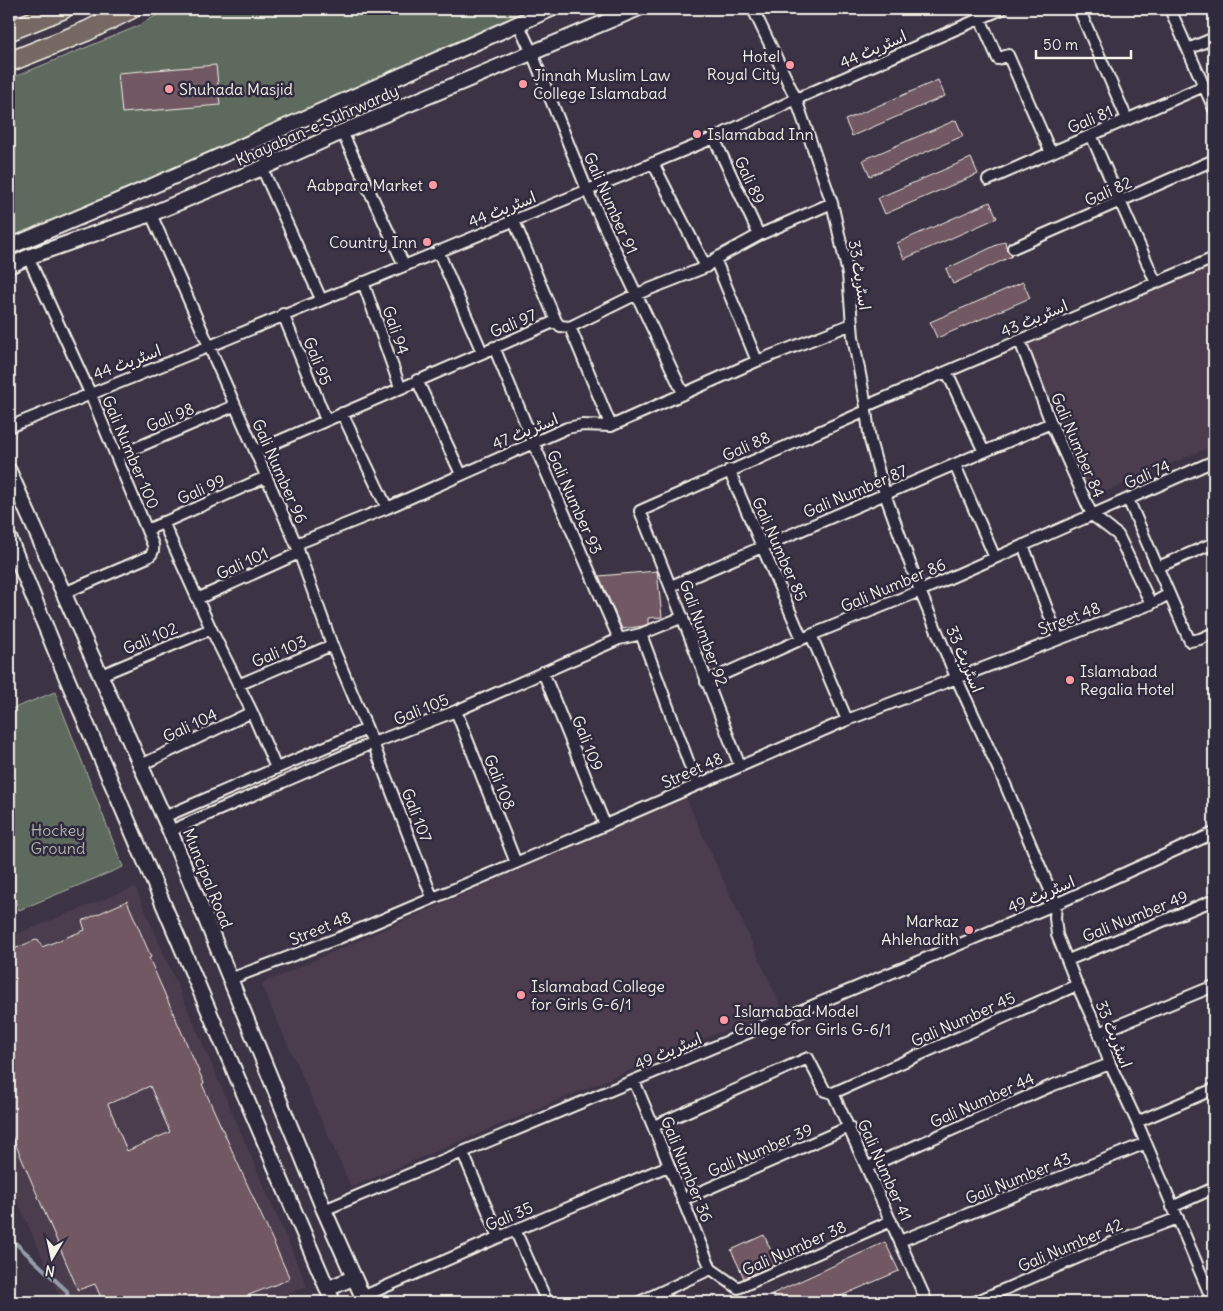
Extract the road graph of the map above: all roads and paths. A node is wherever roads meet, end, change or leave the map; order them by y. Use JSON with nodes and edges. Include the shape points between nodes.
{"nodes":[{"id":1,"x":63,"y":9,"type":"edge"},
{"id":2,"x":131,"y":9,"type":"edge"},
{"id":3,"x":551,"y":9,"type":"edge"},
{"id":4,"x":637,"y":9,"type":"edge"},
{"id":5,"x":753,"y":9,"type":"edge"},
{"id":6,"x":1002,"y":9,"type":"edge"},
{"id":7,"x":1079,"y":9,"type":"edge"},
{"id":8,"x":1170,"y":9,"type":"edge"},
{"id":9,"x":980,"y":18,"type":"junction"},
{"id":10,"x":518,"y":23,"type":"junction"},
{"id":11,"x":9,"y":31,"type":"edge"},
{"id":12,"x":1214,"y":38,"type":"edge"},
{"id":13,"x":1188,"y":50,"type":"junction"},
{"id":14,"x":532,"y":53,"type":"junction"},
{"id":15,"x":9,"y":62,"type":"edge"},
{"id":16,"x":1204,"y":86,"type":"junction"},
{"id":17,"x":796,"y":99,"type":"junction"},
{"id":18,"x":1214,"y":109,"type":"edge"},
{"id":19,"x":1127,"y":120,"type":"junction"},
{"id":20,"x":342,"y":132,"type":"junction"},
{"id":21,"x":1092,"y":135,"type":"junction"},
{"id":22,"x":714,"y":138,"type":"junction"},
{"id":23,"x":1051,"y":153,"type":"junction"},
{"id":24,"x":1214,"y":160,"type":"edge"},
{"id":25,"x":653,"y":162,"type":"junction"},
{"id":26,"x":262,"y":168,"type":"junction"},
{"id":27,"x":988,"y":180,"type":"dead end"},
{"id":28,"x":587,"y":190,"type":"junction"},
{"id":29,"x":1121,"y":201,"type":"junction"},
{"id":30,"x":832,"y":203,"type":"junction"},
{"id":31,"x":151,"y":214,"type":"junction"},
{"id":32,"x":514,"y":221,"type":"junction"},
{"id":33,"x":759,"y":234,"type":"junction"},
{"id":34,"x":9,"y":247,"type":"edge"},
{"id":35,"x":1013,"y":248,"type":"dead end"},
{"id":36,"x":438,"y":251,"type":"junction"},
{"id":37,"x":28,"y":257,"type":"junction"},
{"id":38,"x":1214,"y":258,"type":"edge"},
{"id":39,"x":714,"y":259,"type":"junction"},
{"id":40,"x":404,"y":265,"type":"junction"},
{"id":41,"x":9,"y":266,"type":"edge"},
{"id":42,"x":706,"y":267,"type":"junction"},
{"id":43,"x":363,"y":282,"type":"junction"},
{"id":44,"x":1156,"y":283,"type":"junction"},
{"id":45,"x":637,"y":294,"type":"junction"},
{"id":46,"x":322,"y":299,"type":"junction"},
{"id":47,"x":284,"y":314,"type":"junction"},
{"id":48,"x":556,"y":321,"type":"junction"},
{"id":49,"x":852,"y":324,"type":"junction"},
{"id":50,"x":570,"y":327,"type":"junction"},
{"id":51,"x":1020,"y":341,"type":"junction"},
{"id":52,"x":210,"y":346,"type":"junction"},
{"id":53,"x":494,"y":347,"type":"junction"},
{"id":54,"x":482,"y":352,"type":"junction"},
{"id":55,"x":757,"y":361,"type":"junction"},
{"id":56,"x":947,"y":372,"type":"junction"},
{"id":57,"x":416,"y":380,"type":"junction"},
{"id":58,"x":400,"y":388,"type":"junction"},
{"id":59,"x":90,"y":393,"type":"junction"},
{"id":60,"x":682,"y":393,"type":"junction"},
{"id":61,"x":234,"y":406,"type":"junction"},
{"id":62,"x":866,"y":409,"type":"junction"},
{"id":63,"x":342,"y":413,"type":"junction"},
{"id":64,"x":326,"y":420,"type":"junction"},
{"id":65,"x":1051,"y":424,"type":"junction"},
{"id":66,"x":611,"y":426,"type":"junction"},
{"id":67,"x":9,"y":427,"type":"edge"},
{"id":68,"x":534,"y":444,"type":"junction"},
{"id":69,"x":256,"y":451,"type":"junction"},
{"id":70,"x":984,"y":452,"type":"junction"},
{"id":71,"x":117,"y":456,"type":"junction"},
{"id":72,"x":1214,"y":461,"type":"edge"},
{"id":73,"x":955,"y":465,"type":"junction"},
{"id":74,"x":729,"y":470,"type":"junction"},
{"id":75,"x":9,"y":471,"type":"edge"},
{"id":76,"x":461,"y":474,"type":"junction"},
{"id":77,"x":266,"y":477,"type":"junction"},
{"id":78,"x":885,"y":494,"type":"junction"},
{"id":79,"x":1128,"y":499,"type":"junction"},
{"id":80,"x":387,"y":508,"type":"junction"},
{"id":81,"x":640,"y":511,"type":"joint"},
{"id":82,"x":1092,"y":515,"type":"junction"},
{"id":83,"x":164,"y":522,"type":"junction"},
{"id":84,"x":147,"y":530,"type":"junction"},
{"id":85,"x":9,"y":538,"type":"edge"},
{"id":86,"x":1214,"y":543,"type":"edge"},
{"id":87,"x":763,"y":546,"type":"junction"},
{"id":88,"x":1023,"y":546,"type":"junction"},
{"id":89,"x":297,"y":549,"type":"junction"},
{"id":90,"x":995,"y":558,"type":"junction"},
{"id":91,"x":1158,"y":567,"type":"junction"},
{"id":92,"x":672,"y":586,"type":"junction"},
{"id":93,"x":920,"y":591,"type":"junction"},
{"id":94,"x":64,"y":593,"type":"junction"},
{"id":95,"x":1169,"y":594,"type":"junction"},
{"id":96,"x":198,"y":599,"type":"junction"},
{"id":97,"x":1151,"y":604,"type":"junction"},
{"id":98,"x":683,"y":616,"type":"junction"},
{"id":99,"x":211,"y":629,"type":"junction"},
{"id":100,"x":1214,"y":633,"type":"edge"},
{"id":101,"x":641,"y":634,"type":"junction"},
{"id":102,"x":807,"y":637,"type":"junction"},
{"id":103,"x":1058,"y":638,"type":"junction"},
{"id":104,"x":619,"y":640,"type":"junction"},
{"id":105,"x":332,"y":645,"type":"junction"},
{"id":106,"x":543,"y":672,"type":"junction"},
{"id":107,"x":101,"y":675,"type":"junction"},
{"id":108,"x":956,"y":677,"type":"junction"},
{"id":109,"x":706,"y":682,"type":"junction"},
{"id":110,"x":238,"y":685,"type":"junction"},
{"id":111,"x":456,"y":711,"type":"junction"},
{"id":112,"x":252,"y":712,"type":"junction"},
{"id":113,"x":848,"y":720,"type":"junction"},
{"id":114,"x":367,"y":729,"type":"junction"},
{"id":115,"x":373,"y":744,"type":"junction"},
{"id":116,"x":141,"y":765,"type":"junction"},
{"id":117,"x":740,"y":766,"type":"junction"},
{"id":118,"x":276,"y":768,"type":"junction"},
{"id":119,"x":696,"y":785,"type":"junction"},
{"id":120,"x":164,"y":817,"type":"junction"},
{"id":121,"x":605,"y":825,"type":"junction"},
{"id":122,"x":170,"y":831,"type":"junction"},
{"id":123,"x":1214,"y":834,"type":"edge"},
{"id":124,"x":516,"y":863,"type":"junction"},
{"id":125,"x":432,"y":897,"type":"junction"},
{"id":126,"x":1214,"y":900,"type":"edge"},
{"id":127,"x":1056,"y":904,"type":"junction"},
{"id":128,"x":1068,"y":960,"type":"junction"},
{"id":129,"x":230,"y":979,"type":"junction"},
{"id":130,"x":1077,"y":985,"type":"junction"},
{"id":131,"x":1214,"y":986,"type":"edge"},
{"id":132,"x":1100,"y":1033,"type":"junction"},
{"id":133,"x":1110,"y":1064,"type":"junction"},
{"id":134,"x":634,"y":1081,"type":"junction"},
{"id":135,"x":1214,"y":1089,"type":"edge"},
{"id":136,"x":833,"y":1093,"type":"junction"},
{"id":137,"x":1137,"y":1122,"type":"junction"},
{"id":138,"x":654,"y":1126,"type":"junction"},
{"id":139,"x":849,"y":1128,"type":"junction"},
{"id":140,"x":1146,"y":1144,"type":"junction"},
{"id":141,"x":463,"y":1153,"type":"junction"},
{"id":142,"x":668,"y":1166,"type":"junction"},
{"id":143,"x":868,"y":1167,"type":"junction"},
{"id":144,"x":1214,"y":1188,"type":"edge"},
{"id":145,"x":682,"y":1200,"type":"junction"},
{"id":146,"x":1172,"y":1206,"type":"junction"},
{"id":147,"x":324,"y":1210,"type":"junction"},
{"id":148,"x":1178,"y":1218,"type":"junction"},
{"id":149,"x":891,"y":1221,"type":"junction"},
{"id":150,"x":515,"y":1230,"type":"junction"},
{"id":151,"x":499,"y":1237,"type":"junction"},
{"id":152,"x":900,"y":1241,"type":"junction"},
{"id":153,"x":711,"y":1269,"type":"junction"},
{"id":154,"x":354,"y":1278,"type":"junction"},
{"id":155,"x":327,"y":1289,"type":"junction"},
{"id":156,"x":663,"y":1292,"type":"junction"},
{"id":157,"x":364,"y":1299,"type":"edge"},
{"id":158,"x":925,"y":1301,"type":"edge"},
{"id":159,"x":332,"y":1302,"type":"edge"},
{"id":160,"x":547,"y":1302,"type":"edge"},
{"id":161,"x":638,"y":1302,"type":"edge"},
{"id":162,"x":667,"y":1302,"type":"edge"},
{"id":163,"x":975,"y":1302,"type":"edge"},
{"id":164,"x":1213,"y":1302,"type":"edge"}],
"edges":[{"from":1,"to":11,"type":"highway"},
{"from":2,"to":15,"type":"highway"},
{"from":3,"to":10,"type":"street","name":"Khayaban-e-Suhrwardy"},
{"from":4,"to":14,"type":"street","name":"Khayaban-e-Suhrwardy"},
{"from":5,"to":17,"type":"street","name":"اسٹریٹ 33"},
{"from":6,"to":9,"type":"street","name":"اسٹریٹ 44"},
{"from":7,"to":19,"type":"street"},
{"from":8,"to":13,"type":"street"},
{"from":9,"to":17,"type":"street","name":"اسٹریٹ 44"},
{"from":9,"to":23,"type":"street","via":[[998,59],[1008,55]]},
{"from":10,"to":14,"type":"street","name":"Gali Number 91"},
{"from":10,"to":34,"type":"street","name":"Khayaban-e-Suhrwardy"},
{"from":12,"to":13,"type":"street"},
{"from":13,"to":16,"type":"street"},
{"from":14,"to":20,"type":"street","name":"Khayaban-e-Suhrwardy"},
{"from":14,"to":28,"type":"street","name":"Gali Number 91"},
{"from":16,"to":18,"type":"street"},
{"from":16,"to":19,"type":"street","name":"Gali 81"},
{"from":17,"to":22,"type":"street","name":"اسٹریٹ 44"},
{"from":17,"to":30,"type":"street","name":"اسٹریٹ 33"},
{"from":19,"to":21,"type":"street","name":"Gali 81"},
{"from":20,"to":26,"type":"street","name":"Khayaban-e-Suhrwardy"},
{"from":20,"to":40,"type":"street"},
{"from":21,"to":23,"type":"street","name":"Gali 81"},
{"from":21,"to":29,"type":"street"},
{"from":22,"to":25,"type":"street","name":"اسٹریٹ 44"},
{"from":22,"to":33,"type":"street","name":"Gali 89"},
{"from":23,"to":27,"type":"street","name":"Gali 81"},
{"from":24,"to":29,"type":"street","name":"Gali 82"},
{"from":25,"to":28,"type":"street","name":"اسٹریٹ 44"},
{"from":25,"to":42,"type":"street"},
{"from":26,"to":31,"type":"street","name":"Khayaban-e-Suhrwardy"},
{"from":26,"to":46,"type":"street"},
{"from":28,"to":32,"type":"street","name":"اسٹریٹ 44"},
{"from":28,"to":45,"type":"street","name":"Gali Number 91"},
{"from":29,"to":35,"type":"street","name":"Gali 82"},
{"from":29,"to":44,"type":"street"},
{"from":30,"to":33,"type":"street"},
{"from":30,"to":49,"type":"street","name":"اسٹریٹ 33","via":[[848,274]]},
{"from":31,"to":37,"type":"street","name":"Khayaban-e-Suhrwardy"},
{"from":31,"to":52,"type":"street","name":"Gali Number 96"},
{"from":32,"to":36,"type":"street","name":"اسٹریٹ 44"},
{"from":32,"to":48,"type":"street"},
{"from":33,"to":39,"type":"street"},
{"from":36,"to":40,"type":"street","name":"اسٹریٹ 44"},
{"from":36,"to":54,"type":"street"},
{"from":37,"to":41,"type":"street","name":"Khayaban-e-Suhrwardy"},
{"from":37,"to":59,"type":"street","name":"Gali Number 100"},
{"from":38,"to":44,"type":"street","name":"اسٹریٹ 43"},
{"from":39,"to":42,"type":"street"},
{"from":39,"to":55,"type":"street"},
{"from":40,"to":43,"type":"street","name":"اسٹریٹ 44"},
{"from":42,"to":45,"type":"street"},
{"from":43,"to":46,"type":"street","name":"اسٹریٹ 44"},
{"from":43,"to":58,"type":"street","name":"Gali 94"},
{"from":44,"to":51,"type":"street","name":"اسٹریٹ 43"},
{"from":45,"to":50,"type":"street"},
{"from":45,"to":60,"type":"street","name":"Gali Number 91"},
{"from":46,"to":47,"type":"street","name":"اسٹریٹ 44"},
{"from":47,"to":52,"type":"street","name":"اسٹریٹ 44"},
{"from":47,"to":64,"type":"street","name":"Gali 95"},
{"from":48,"to":50,"type":"street","name":"Gali 97","via":[[560,326]]},
{"from":48,"to":53,"type":"street","name":"Gali 97"},
{"from":49,"to":55,"type":"street","name":"اسٹریٹ 47"},
{"from":49,"to":62,"type":"street","name":"اسٹریٹ 33"},
{"from":50,"to":66,"type":"street"},
{"from":51,"to":56,"type":"street","name":"اسٹریٹ 43"},
{"from":51,"to":65,"type":"street","name":"Gali Number 84"},
{"from":52,"to":59,"type":"street","name":"اسٹریٹ 44"},
{"from":52,"to":61,"type":"street","name":"Gali Number 96"},
{"from":53,"to":54,"type":"street","name":"Gali 97"},
{"from":53,"to":68,"type":"street","name":"Gali Number 93"},
{"from":54,"to":57,"type":"street","name":"Gali 97"},
{"from":55,"to":60,"type":"street","name":"اسٹریٹ 47"},
{"from":56,"to":62,"type":"street","name":"اسٹریٹ 43"},
{"from":56,"to":70,"type":"street"},
{"from":57,"to":58,"type":"street","name":"Gali 97"},
{"from":57,"to":76,"type":"street"},
{"from":58,"to":63,"type":"street","name":"Gali 97"},
{"from":59,"to":67,"type":"street","name":"اسٹریٹ 44"},
{"from":59,"to":71,"type":"street","name":"Gali Number 100"},
{"from":60,"to":66,"type":"street","name":"اسٹریٹ 47"},
{"from":61,"to":69,"type":"street","name":"Gali Number 96"},
{"from":61,"to":71,"type":"street","name":"Gali 98"},
{"from":62,"to":74,"type":"street","name":"Gali 88"},
{"from":62,"to":78,"type":"street","name":"اسٹریٹ 33","via":[[870,440]]},
{"from":63,"to":64,"type":"street","name":"Gali 97"},
{"from":63,"to":80,"type":"street"},
{"from":64,"to":69,"type":"street","name":"Gali 97"},
{"from":65,"to":70,"type":"street","name":"Gali Number 87"},
{"from":65,"to":82,"type":"street","name":"Gali Number 84"},
{"from":66,"to":68,"type":"street","name":"اسٹریٹ 47","via":[[567,428]]},
{"from":68,"to":76,"type":"street","name":"اسٹریٹ 47"},
{"from":68,"to":104,"type":"street","name":"Gali Number 93"},
{"from":69,"to":77,"type":"street","name":"Gali Number 96"},
{"from":70,"to":73,"type":"street","name":"Gali Number 87"},
{"from":71,"to":84,"type":"street","name":"Gali Number 100"},
{"from":72,"to":79,"type":"street","name":"Gali 74"},
{"from":73,"to":78,"type":"street","name":"Gali Number 87"},
{"from":73,"to":90,"type":"street"},
{"from":74,"to":81,"type":"street","name":"Gali 88"},
{"from":74,"to":87,"type":"street","name":"Gali Number 85"},
{"from":75,"to":94,"type":"street","name":"Muncipal Road"},
{"from":76,"to":80,"type":"street","name":"اسٹریٹ 47"},
{"from":77,"to":83,"type":"street","name":"Gali 99"},
{"from":77,"to":89,"type":"street","name":"Gali Number 96"},
{"from":78,"to":87,"type":"street","name":"Gali Number 87"},
{"from":78,"to":93,"type":"street","name":"اسٹریٹ 33"},
{"from":79,"to":82,"type":"street","name":"Gali 74"},
{"from":79,"to":91,"type":"street"},
{"from":80,"to":89,"type":"street","name":"اسٹریٹ 47"},
{"from":81,"to":92,"type":"street","name":"Gali Number 92"},
{"from":82,"to":88,"type":"street","name":"Gali Number 86"},
{"from":82,"to":97,"type":"street","name":"Gali Number 84","via":[[1118,535]]},
{"from":83,"to":84,"type":"street","name":"Gali 99"},
{"from":83,"to":96,"type":"street","name":"Gali Number 100"},
{"from":84,"to":94,"type":"street","name":"Gali Number 100","via":[[154,550],[152,554]]},
{"from":85,"to":155,"type":"street"},
{"from":86,"to":91,"type":"street"},
{"from":87,"to":92,"type":"street","name":"Gali Number 87"},
{"from":87,"to":102,"type":"street","name":"Gali Number 85"},
{"from":88,"to":90,"type":"street","name":"Gali Number 86"},
{"from":88,"to":103,"type":"street"},
{"from":89,"to":96,"type":"street","name":"Gali 101"},
{"from":89,"to":105,"type":"street","name":"Gali Number 96"},
{"from":90,"to":93,"type":"street","name":"Gali Number 86"},
{"from":91,"to":95,"type":"street"},
{"from":92,"to":98,"type":"street","name":"Gali Number 92"},
{"from":93,"to":102,"type":"street","name":"Gali Number 86"},
{"from":93,"to":108,"type":"street","name":"اسٹریٹ 33"},
{"from":94,"to":107,"type":"street","name":"Muncipal Road"},
{"from":95,"to":97,"type":"street","name":"Street 48"},
{"from":95,"to":100,"type":"street","via":[[1190,640]]},
{"from":96,"to":99,"type":"street","name":"Gali Number 100"},
{"from":97,"to":103,"type":"street","name":"Street 48"},
{"from":98,"to":101,"type":"street","name":"Gali 105"},
{"from":98,"to":109,"type":"street","name":"Gali Number 92"},
{"from":99,"to":107,"type":"street","name":"Gali 102"},
{"from":99,"to":110,"type":"street","name":"Gali Number 100"},
{"from":101,"to":104,"type":"street","name":"Gali 105"},
{"from":101,"to":119,"type":"street"},
{"from":102,"to":109,"type":"street","name":"Gali Number 86"},
{"from":102,"to":113,"type":"street","name":"Gali Number 85"},
{"from":103,"to":108,"type":"street","name":"Street 48"},
{"from":104,"to":106,"type":"street","name":"Gali 105"},
{"from":105,"to":110,"type":"street","name":"Gali 103"},
{"from":105,"to":114,"type":"street","name":"Gali Number 96"},
{"from":106,"to":111,"type":"street","name":"Gali 105"},
{"from":106,"to":121,"type":"street","name":"Gali 109"},
{"from":107,"to":116,"type":"street","name":"Muncipal Road"},
{"from":108,"to":113,"type":"street","name":"Street 48"},
{"from":108,"to":127,"type":"street","name":"اسٹریٹ 33"},
{"from":109,"to":117,"type":"street","name":"Gali Number 92"},
{"from":110,"to":112,"type":"street","name":"Gali Number 100"},
{"from":111,"to":115,"type":"street","name":"Gali 105"},
{"from":111,"to":124,"type":"street","name":"Gali 108"},
{"from":112,"to":116,"type":"street","name":"Gali 104"},
{"from":112,"to":118,"type":"street","name":"Gali Number 100"},
{"from":113,"to":117,"type":"street","name":"Street 48"},
{"from":114,"to":115,"type":"street","name":"Gali Number 96"},
{"from":114,"to":118,"type":"street"},
{"from":115,"to":122,"type":"street","name":"Gali 105"},
{"from":115,"to":125,"type":"street","name":"Gali 107"},
{"from":116,"to":120,"type":"street","name":"Muncipal Road"},
{"from":117,"to":119,"type":"street","name":"Street 48"},
{"from":118,"to":120,"type":"street"},
{"from":119,"to":121,"type":"street","name":"Street 48"},
{"from":120,"to":122,"type":"street","name":"Muncipal Road"},
{"from":121,"to":124,"type":"street","name":"Street 48"},
{"from":122,"to":129,"type":"street","name":"Muncipal Road"},
{"from":123,"to":127,"type":"street","name":"اسٹریٹ 49"},
{"from":124,"to":125,"type":"street","name":"Street 48"},
{"from":125,"to":129,"type":"street","name":"Street 48","via":[[339,938]]},
{"from":126,"to":128,"type":"street","name":"Gali Number 49"},
{"from":127,"to":128,"type":"street","name":"اسٹریٹ 33","via":[[1057,935]]},
{"from":127,"to":134,"type":"street","name":"اسٹریٹ 49"},
{"from":128,"to":130,"type":"street","name":"اسٹریٹ 33"},
{"from":129,"to":147,"type":"street","name":"Muncipal Road"},
{"from":130,"to":132,"type":"street","name":"اسٹریٹ 33"},
{"from":130,"to":136,"type":"street","name":"Gali Number 45"},
{"from":131,"to":132,"type":"street"},
{"from":132,"to":133,"type":"street","name":"اسٹریٹ 33"},
{"from":133,"to":137,"type":"street","name":"اسٹریٹ 33"},
{"from":133,"to":143,"type":"street","name":"Gali Number 44","via":[[1051,1086]]},
{"from":134,"to":138,"type":"street","name":"Gali Number 36"},
{"from":134,"to":141,"type":"street","name":"اسٹریٹ 49"},
{"from":135,"to":137,"type":"street"},
{"from":136,"to":138,"type":"street","name":"Gali Number 41","via":[[824,1092],[808,1058]]},
{"from":136,"to":139,"type":"street","name":"Gali Number 41"},
{"from":137,"to":140,"type":"street","name":"اسٹریٹ 33"},
{"from":138,"to":142,"type":"street","name":"Gali Number 36"},
{"from":139,"to":143,"type":"street","name":"Gali Number 41"},
{"from":139,"to":145,"type":"street","name":"Gali Number 39"},
{"from":140,"to":146,"type":"street","name":"اسٹریٹ 33"},
{"from":140,"to":152,"type":"street","name":"Gali Number 43"},
{"from":141,"to":147,"type":"street","name":"اسٹریٹ 49"},
{"from":141,"to":151,"type":"street"},
{"from":142,"to":145,"type":"street","name":"Gali Number 36"},
{"from":142,"to":150,"type":"street","name":"Gali 35"},
{"from":143,"to":149,"type":"street","name":"Gali Number 41"},
{"from":144,"to":146,"type":"street"},
{"from":145,"to":153,"type":"street","name":"Gali Number 36"},
{"from":146,"to":148,"type":"street","name":"اسٹریٹ 33"},
{"from":147,"to":154,"type":"street","name":"Muncipal Road"},
{"from":148,"to":163,"type":"street","name":"Gali Number 42"},
{"from":148,"to":164,"type":"street","name":"اسٹریٹ 33"},
{"from":149,"to":152,"type":"street","name":"Gali Number 41"},
{"from":149,"to":153,"type":"street","name":"Gali Number 38","via":[[738,1288]]},
{"from":150,"to":151,"type":"street","name":"Gali 35"},
{"from":150,"to":160,"type":"street"},
{"from":151,"to":157,"type":"street","name":"Gali 35"},
{"from":152,"to":158,"type":"street","name":"Gali Number 41"},
{"from":153,"to":156,"type":"street"},
{"from":154,"to":155,"type":"street"},
{"from":154,"to":157,"type":"street","name":"Muncipal Road"},
{"from":155,"to":159,"type":"street"},
{"from":156,"to":161,"type":"street"},
{"from":156,"to":162,"type":"street"}]}
